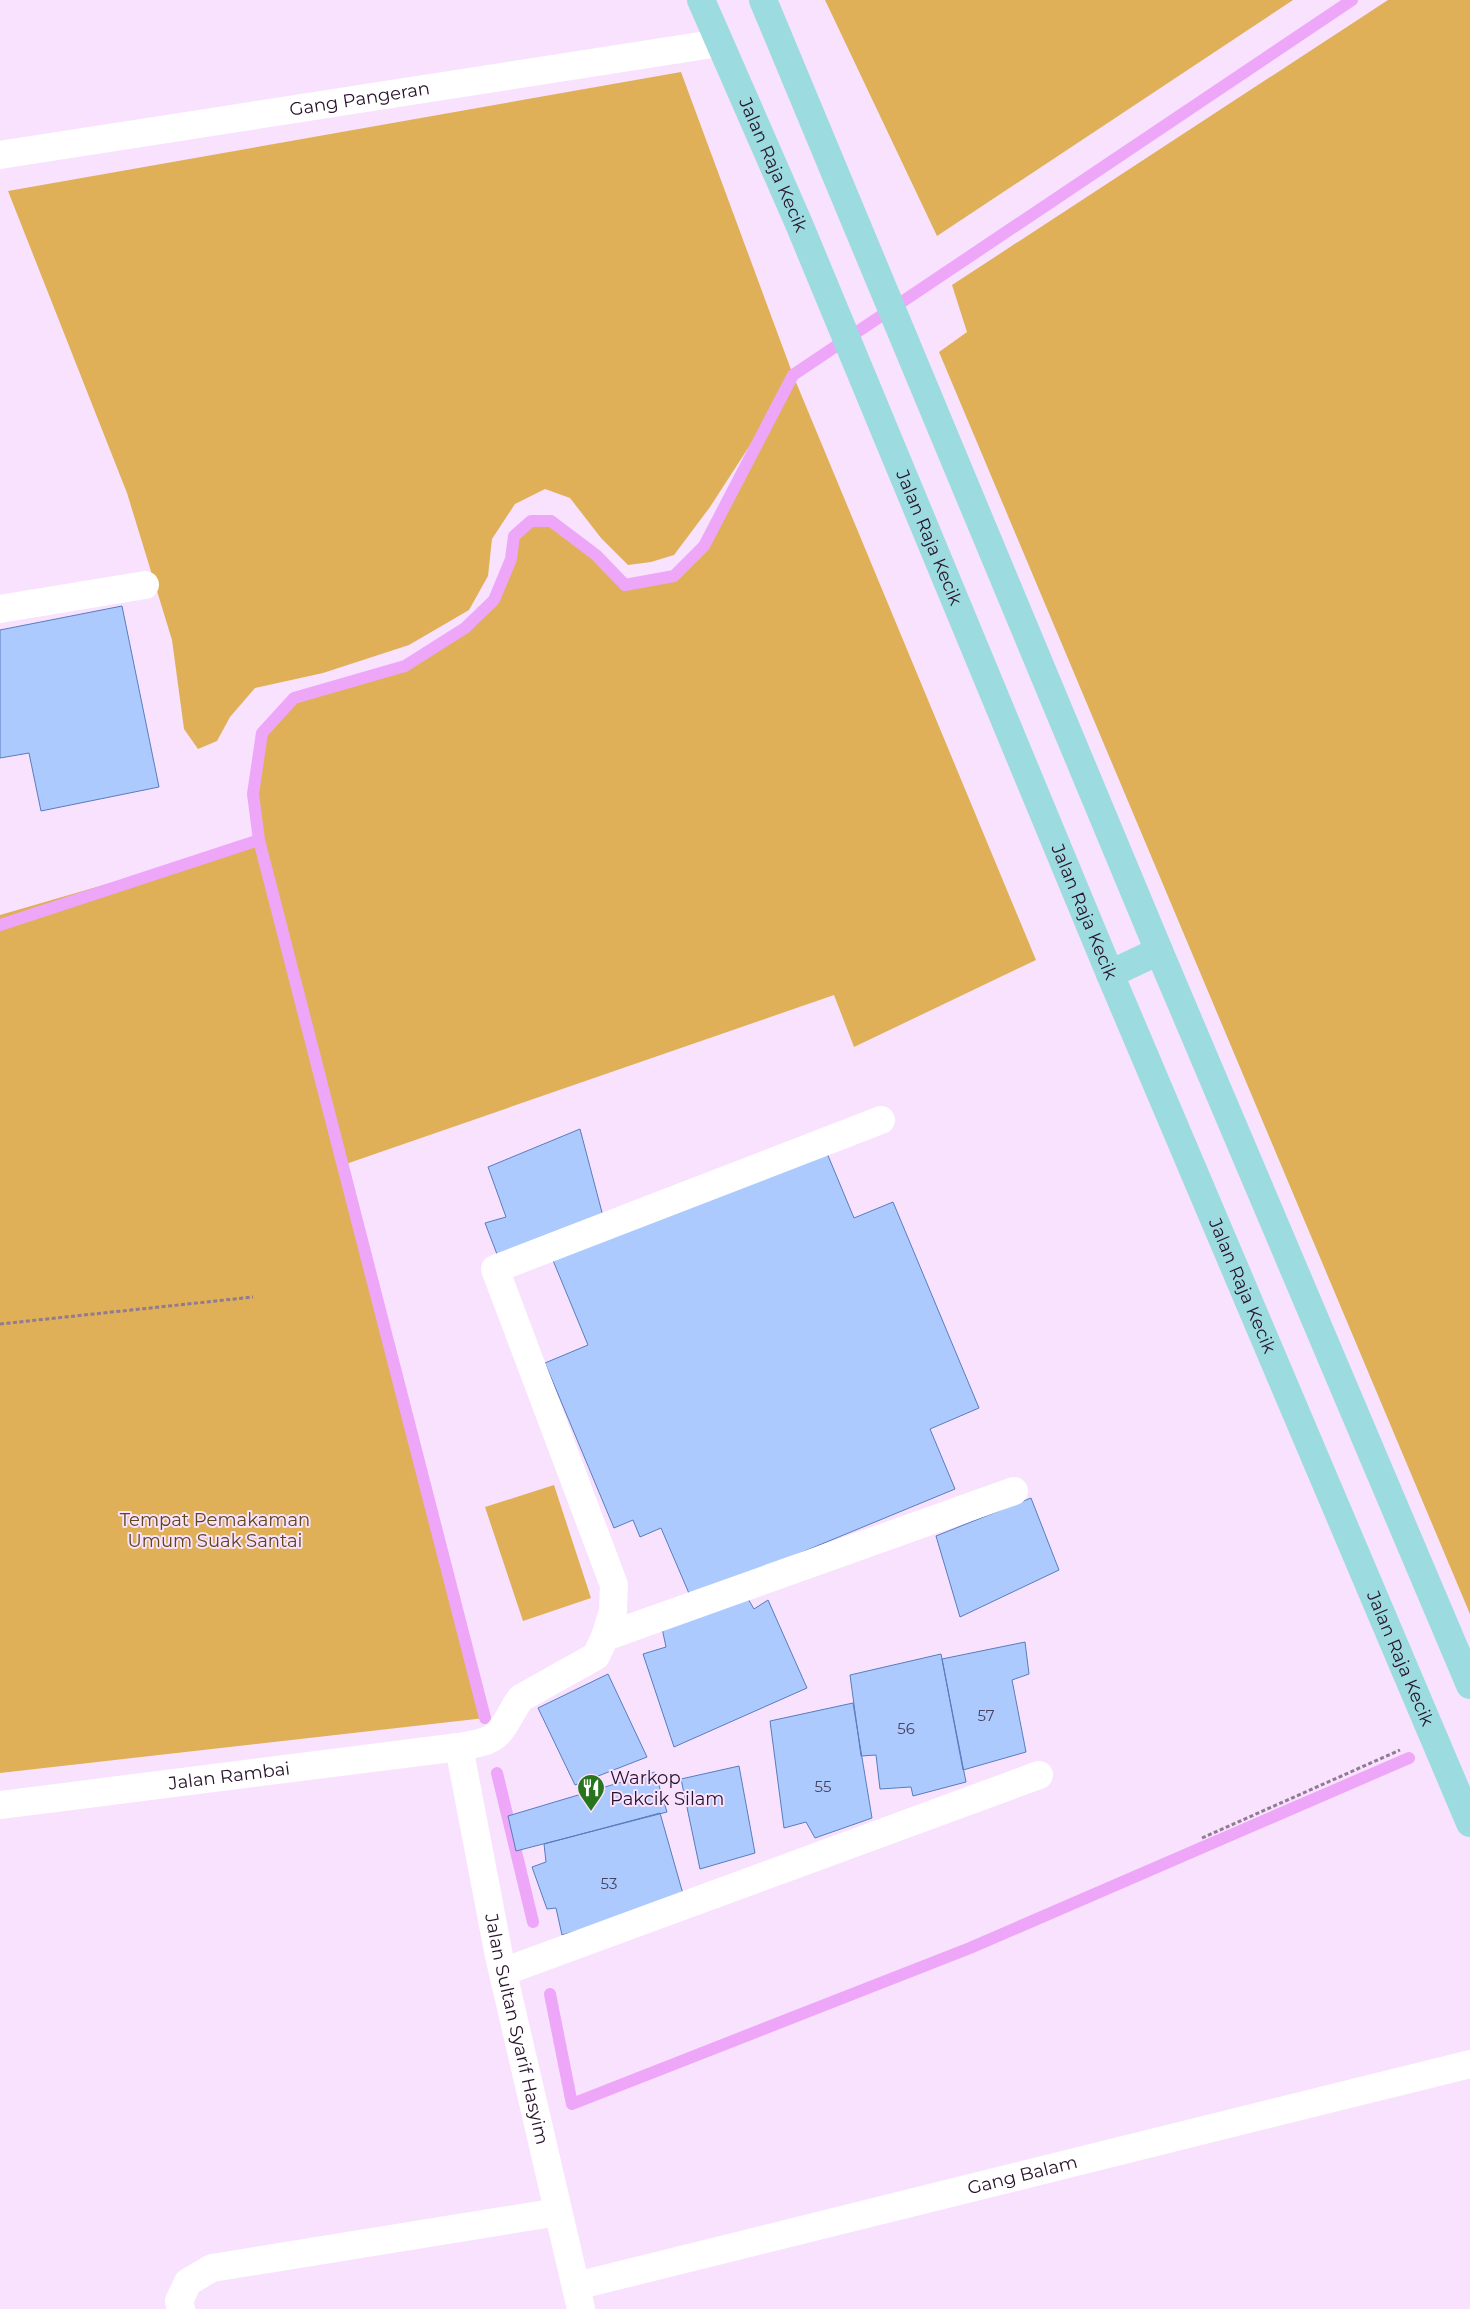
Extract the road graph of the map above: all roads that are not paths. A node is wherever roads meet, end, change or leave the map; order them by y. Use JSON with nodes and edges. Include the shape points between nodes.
{"nodes":[{"id":1,"x":702,"y":0,"type":"edge"},
{"id":2,"x":763,"y":0,"type":"edge"},
{"id":3,"x":719,"y":43,"type":"junction"},
{"id":4,"x":0,"y":155,"type":"edge"},
{"id":5,"x":145,"y":585,"type":"dead end"},
{"id":6,"x":0,"y":609,"type":"edge"},
{"id":7,"x":1159,"y":951,"type":"junction"},
{"id":8,"x":1110,"y":974,"type":"junction"},
{"id":9,"x":881,"y":1120,"type":"dead end"},
{"id":10,"x":1014,"y":1491,"type":"dead end"},
{"id":11,"x":605,"y":1637,"type":"junction"},
{"id":12,"x":1470,"y":1685,"type":"edge"},
{"id":13,"x":459,"y":1747,"type":"junction"},
{"id":14,"x":1039,"y":1775,"type":"dead end"},
{"id":15,"x":0,"y":1805,"type":"edge"},
{"id":16,"x":1470,"y":1823,"type":"edge"},
{"id":17,"x":503,"y":1972,"type":"junction"},
{"id":18,"x":1470,"y":2064,"type":"edge"},
{"id":19,"x":558,"y":2212,"type":"junction"},
{"id":20,"x":578,"y":2298,"type":"edge"},
{"id":21,"x":181,"y":2309,"type":"edge"}],
"edges":[{"from":1,"to":3,"type":"main road","name":"Jalan Raja Kecik"},
{"from":2,"to":7,"type":"main road"},
{"from":3,"to":4,"type":"street","name":"Gang Pangeran"},
{"from":3,"to":8,"type":"main road","name":"Jalan Raja Kecik","via":[[799,224]]},
{"from":5,"to":6,"type":"street"},
{"from":7,"to":8,"type":"main road"},
{"from":7,"to":12,"type":"main road"},
{"from":8,"to":16,"type":"main road","name":"Jalan Raja Kecik"},
{"from":9,"to":11,"type":"street","name":"Jalan Rambai","via":[[495,1270],[614,1585],[613,1611]]},
{"from":10,"to":11,"type":"street"},
{"from":11,"to":13,"type":"street","name":"Jalan Rambai","via":[[596,1656],[521,1698],[491,1739]]},
{"from":13,"to":15,"type":"street","name":"Jalan Rambai"},
{"from":13,"to":17,"type":"street","name":"Jalan Sultan Syarif Hasyim"},
{"from":14,"to":17,"type":"street"},
{"from":17,"to":19,"type":"street","name":"Jalan Sultan Syarif Hasyim"},
{"from":18,"to":20,"type":"street","name":"Gang Balam"},
{"from":19,"to":20,"type":"street","name":"Jalan Sultan Syarif Hasyim"},
{"from":19,"to":21,"type":"street","via":[[212,2268],[188,2282],[178,2301]]}]}
